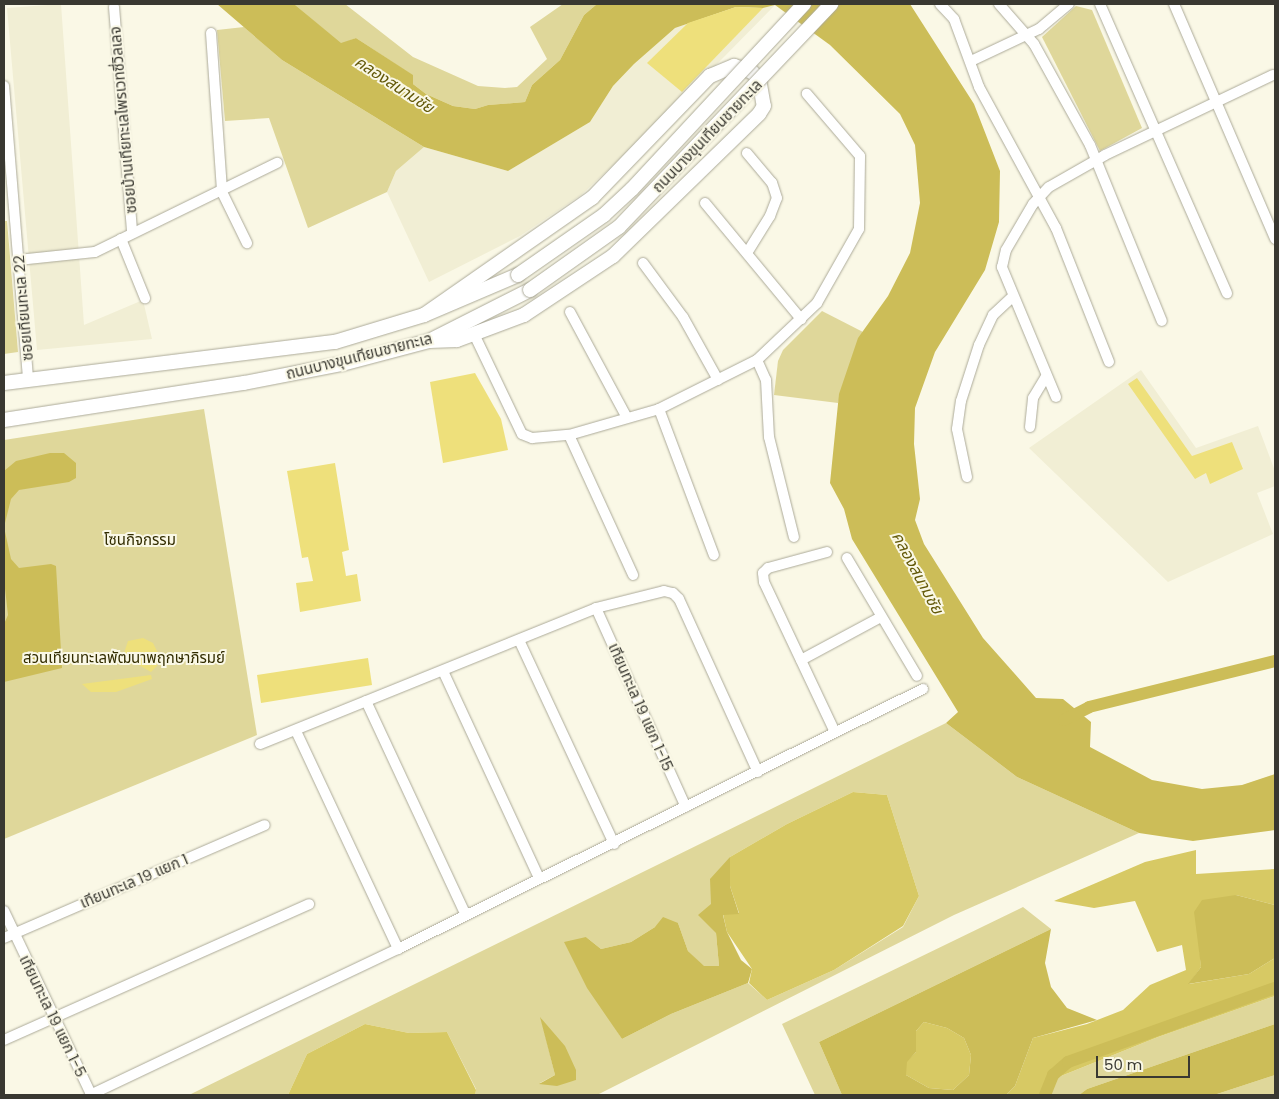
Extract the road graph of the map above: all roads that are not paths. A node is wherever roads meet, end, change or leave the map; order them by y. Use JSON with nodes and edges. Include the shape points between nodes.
{"nodes":[{"id":1,"x":804,"y":4,"type":"edge"},
{"id":2,"x":831,"y":4,"type":"edge"},
{"id":3,"x":940,"y":4,"type":"edge"},
{"id":4,"x":999,"y":4,"type":"edge"},
{"id":5,"x":1069,"y":4,"type":"edge"},
{"id":6,"x":1100,"y":4,"type":"edge"},
{"id":7,"x":1174,"y":4,"type":"edge"},
{"id":8,"x":114,"y":7,"type":"dead end"},
{"id":9,"x":212,"y":33,"type":"dead end"},
{"id":10,"x":1026,"y":35,"type":"junction"},
{"id":11,"x":971,"y":61,"type":"junction"},
{"id":12,"x":1273,"y":75,"type":"dead end"},
{"id":13,"x":4,"y":86,"type":"edge"},
{"id":14,"x":807,"y":94,"type":"dead end"},
{"id":15,"x":1217,"y":103,"type":"junction"},
{"id":16,"x":1156,"y":133,"type":"junction"},
{"id":17,"x":747,"y":153,"type":"dead end"},
{"id":18,"x":1096,"y":160,"type":"junction"},
{"id":19,"x":277,"y":163,"type":"dead end"},
{"id":20,"x":222,"y":192,"type":"junction"},
{"id":21,"x":1039,"y":197,"type":"junction"},
{"id":22,"x":705,"y":202,"type":"dead end"},
{"id":23,"x":132,"y":233,"type":"junction"},
{"id":24,"x":121,"y":239,"type":"junction"},
{"id":25,"x":1275,"y":239,"type":"edge"},
{"id":26,"x":247,"y":244,"type":"dead end"},
{"id":27,"x":747,"y":253,"type":"junction"},
{"id":28,"x":18,"y":260,"type":"junction"},
{"id":29,"x":644,"y":263,"type":"dead end"},
{"id":30,"x":1227,"y":293,"type":"dead end"},
{"id":31,"x":1012,"y":297,"type":"junction"},
{"id":32,"x":145,"y":298,"type":"dead end"},
{"id":33,"x":570,"y":312,"type":"dead end"},
{"id":34,"x":424,"y":315,"type":"junction"},
{"id":35,"x":801,"y":319,"type":"junction"},
{"id":36,"x":1162,"y":321,"type":"dead end"},
{"id":37,"x":474,"y":334,"type":"junction"},
{"id":38,"x":428,"y":342,"type":"junction"},
{"id":39,"x":757,"y":360,"type":"junction"},
{"id":40,"x":1109,"y":362,"type":"dead end"},
{"id":41,"x":1046,"y":376,"type":"junction"},
{"id":42,"x":28,"y":379,"type":"junction"},
{"id":43,"x":718,"y":380,"type":"junction"},
{"id":44,"x":4,"y":383,"type":"edge"},
{"id":45,"x":1056,"y":397,"type":"dead end"},
{"id":46,"x":659,"y":408,"type":"junction"},
{"id":47,"x":627,"y":418,"type":"junction"},
{"id":48,"x":4,"y":420,"type":"edge"},
{"id":49,"x":1030,"y":427,"type":"dead end"},
{"id":50,"x":569,"y":435,"type":"junction"},
{"id":51,"x":966,"y":476,"type":"dead end"},
{"id":52,"x":794,"y":537,"type":"dead end"},
{"id":53,"x":827,"y":552,"type":"dead end"},
{"id":54,"x":714,"y":555,"type":"dead end"},
{"id":55,"x":847,"y":558,"type":"dead end"},
{"id":56,"x":633,"y":575,"type":"dead end"},
{"id":57,"x":596,"y":608,"type":"junction"},
{"id":58,"x":879,"y":618,"type":"junction"},
{"id":59,"x":519,"y":640,"type":"junction"},
{"id":60,"x":801,"y":660,"type":"junction"},
{"id":61,"x":443,"y":671,"type":"junction"},
{"id":62,"x":917,"y":676,"type":"dead end"},
{"id":63,"x":923,"y":689,"type":"dead end"},
{"id":64,"x":366,"y":701,"type":"junction"},
{"id":65,"x":296,"y":731,"type":"junction"},
{"id":66,"x":835,"y":732,"type":"junction"},
{"id":67,"x":260,"y":744,"type":"dead end"},
{"id":68,"x":758,"y":772,"type":"junction"},
{"id":69,"x":686,"y":807,"type":"junction"},
{"id":70,"x":265,"y":825,"type":"dead end"},
{"id":71,"x":614,"y":844,"type":"junction"},
{"id":72,"x":539,"y":878,"type":"junction"},
{"id":73,"x":309,"y":904,"type":"dead end"},
{"id":74,"x":4,"y":911,"type":"edge"},
{"id":75,"x":466,"y":915,"type":"junction"},
{"id":76,"x":13,"y":932,"type":"junction"},
{"id":77,"x":4,"y":938,"type":"edge"},
{"id":78,"x":398,"y":949,"type":"junction"},
{"id":79,"x":53,"y":1018,"type":"junction"},
{"id":80,"x":4,"y":1040,"type":"edge"},
{"id":81,"x":90,"y":1095,"type":"edge"}],
"edges":[{"from":1,"to":34,"type":"main road","name":"ถนนบางขุนเทียนชายทะเล","bridge":true,"via":[[604,215],[518,275]]},
{"from":2,"to":38,"type":"main road","name":"ถนนบางขุนเทียนชายทะเล","bridge":true,"via":[[618,227],[530,290]]},
{"from":3,"to":11,"type":"street","via":[[954,20]]},
{"from":4,"to":10,"type":"street"},
{"from":5,"to":10,"type":"street"},
{"from":6,"to":16,"type":"street"},
{"from":7,"to":15,"type":"street"},
{"from":8,"to":23,"type":"street","name":"ซอยบ้านเทียทะเลไพรเวทซี่วิลเลจ"},
{"from":9,"to":20,"type":"street"},
{"from":10,"to":11,"type":"street"},
{"from":10,"to":18,"type":"street","via":[[1053,74]]},
{"from":11,"to":21,"type":"street","via":[[979,87]]},
{"from":12,"to":15,"type":"street"},
{"from":13,"to":28,"type":"street","name":"ซอยเทียนทะเล 22"},
{"from":14,"to":35,"type":"street","via":[[856,148],[861,173],[857,237],[817,303]]},
{"from":15,"to":16,"type":"street"},
{"from":15,"to":25,"type":"street"},
{"from":16,"to":18,"type":"street"},
{"from":16,"to":30,"type":"street"},
{"from":17,"to":27,"type":"street","via":[[772,182],[777,198]]},
{"from":18,"to":21,"type":"street","via":[[1049,187]]},
{"from":18,"to":36,"type":"street"},
{"from":19,"to":20,"type":"street","name":"ซอยบ้านเทียทะเลไพรเวทซี่วิลเลจ"},
{"from":20,"to":23,"type":"street","name":"ซอยบ้านเทียทะเลไพรเวทซี่วิลเลจ"},
{"from":20,"to":26,"type":"street"},
{"from":21,"to":31,"type":"street","via":[[1006,250],[1002,267]]},
{"from":21,"to":40,"type":"street","via":[[1056,228]]},
{"from":22,"to":27,"type":"street"},
{"from":23,"to":24,"type":"street","name":"ซอยบ้านเทียทะเลไพรเวทซี่วิลเลจ"},
{"from":24,"to":28,"type":"street","name":"ซอยบ้านเทียทะเลไพรเวทซี่วิลเลจ","via":[[81,256]]},
{"from":24,"to":32,"type":"street"},
{"from":27,"to":35,"type":"street"},
{"from":28,"to":42,"type":"street","name":"ซอยเทียนทะเล 22"},
{"from":29,"to":43,"type":"street","via":[[683,316]]},
{"from":31,"to":41,"type":"street"},
{"from":31,"to":51,"type":"street","via":[[993,315],[979,345],[961,401],[957,429]]},
{"from":33,"to":47,"type":"street"},
{"from":34,"to":37,"type":"main road","via":[[549,231],[592,198],[710,76],[734,66],[752,72],[759,79],[764,106],[759,114],[613,256],[524,315]]},
{"from":34,"to":42,"type":"main road","name":"ถนนบางขุนเทียนชายทะเล","via":[[335,342]]},
{"from":35,"to":39,"type":"street"},
{"from":37,"to":38,"type":"main road","via":[[457,340]]},
{"from":37,"to":50,"type":"street","via":[[522,434],[532,438]]},
{"from":38,"to":48,"type":"main road","name":"ถนนบางขุนเทียนชายทะเล","via":[[244,383]]},
{"from":39,"to":43,"type":"street"},
{"from":39,"to":52,"type":"street","via":[[766,380],[769,436]]},
{"from":41,"to":45,"type":"street"},
{"from":41,"to":49,"type":"street","via":[[1033,398]]},
{"from":42,"to":44,"type":"main road","name":"ถนนบางขุนเทียนชายทะเล"},
{"from":43,"to":46,"type":"street"},
{"from":46,"to":47,"type":"street"},
{"from":46,"to":54,"type":"street"},
{"from":47,"to":50,"type":"street"},
{"from":50,"to":56,"type":"street"},
{"from":53,"to":60,"type":"street","via":[[768,568],[763,573],[764,582]]},
{"from":55,"to":58,"type":"street"},
{"from":57,"to":59,"type":"street"},
{"from":57,"to":68,"type":"street","via":[[664,591],[673,593]]},
{"from":57,"to":69,"type":"street","name":"เทียนทะเล 19 แยก 1-15"},
{"from":58,"to":60,"type":"street"},
{"from":58,"to":62,"type":"street"},
{"from":59,"to":61,"type":"street"},
{"from":59,"to":71,"type":"street"},
{"from":60,"to":66,"type":"street"},
{"from":61,"to":64,"type":"street"},
{"from":61,"to":72,"type":"street"},
{"from":63,"to":66,"type":"street"},
{"from":64,"to":65,"type":"street"},
{"from":64,"to":75,"type":"street"},
{"from":65,"to":67,"type":"street"},
{"from":65,"to":78,"type":"street"},
{"from":66,"to":68,"type":"street"},
{"from":68,"to":69,"type":"street"},
{"from":69,"to":71,"type":"street"},
{"from":70,"to":76,"type":"street","name":"เทียนทะเล 19 แยก 1"},
{"from":71,"to":72,"type":"street"},
{"from":72,"to":75,"type":"street"},
{"from":73,"to":79,"type":"street"},
{"from":74,"to":76,"type":"street","name":"เทียนทะเล 19 แยก 1-5"},
{"from":75,"to":78,"type":"street"},
{"from":76,"to":77,"type":"street","name":"เทียนทะเล 19 แยก 1"},
{"from":76,"to":79,"type":"street","name":"เทียนทะเล 19 แยก 1-5"},
{"from":78,"to":81,"type":"street"},
{"from":79,"to":80,"type":"street"},
{"from":79,"to":81,"type":"street","name":"เทียนทะเล 19 แยก 1-5"}]}
